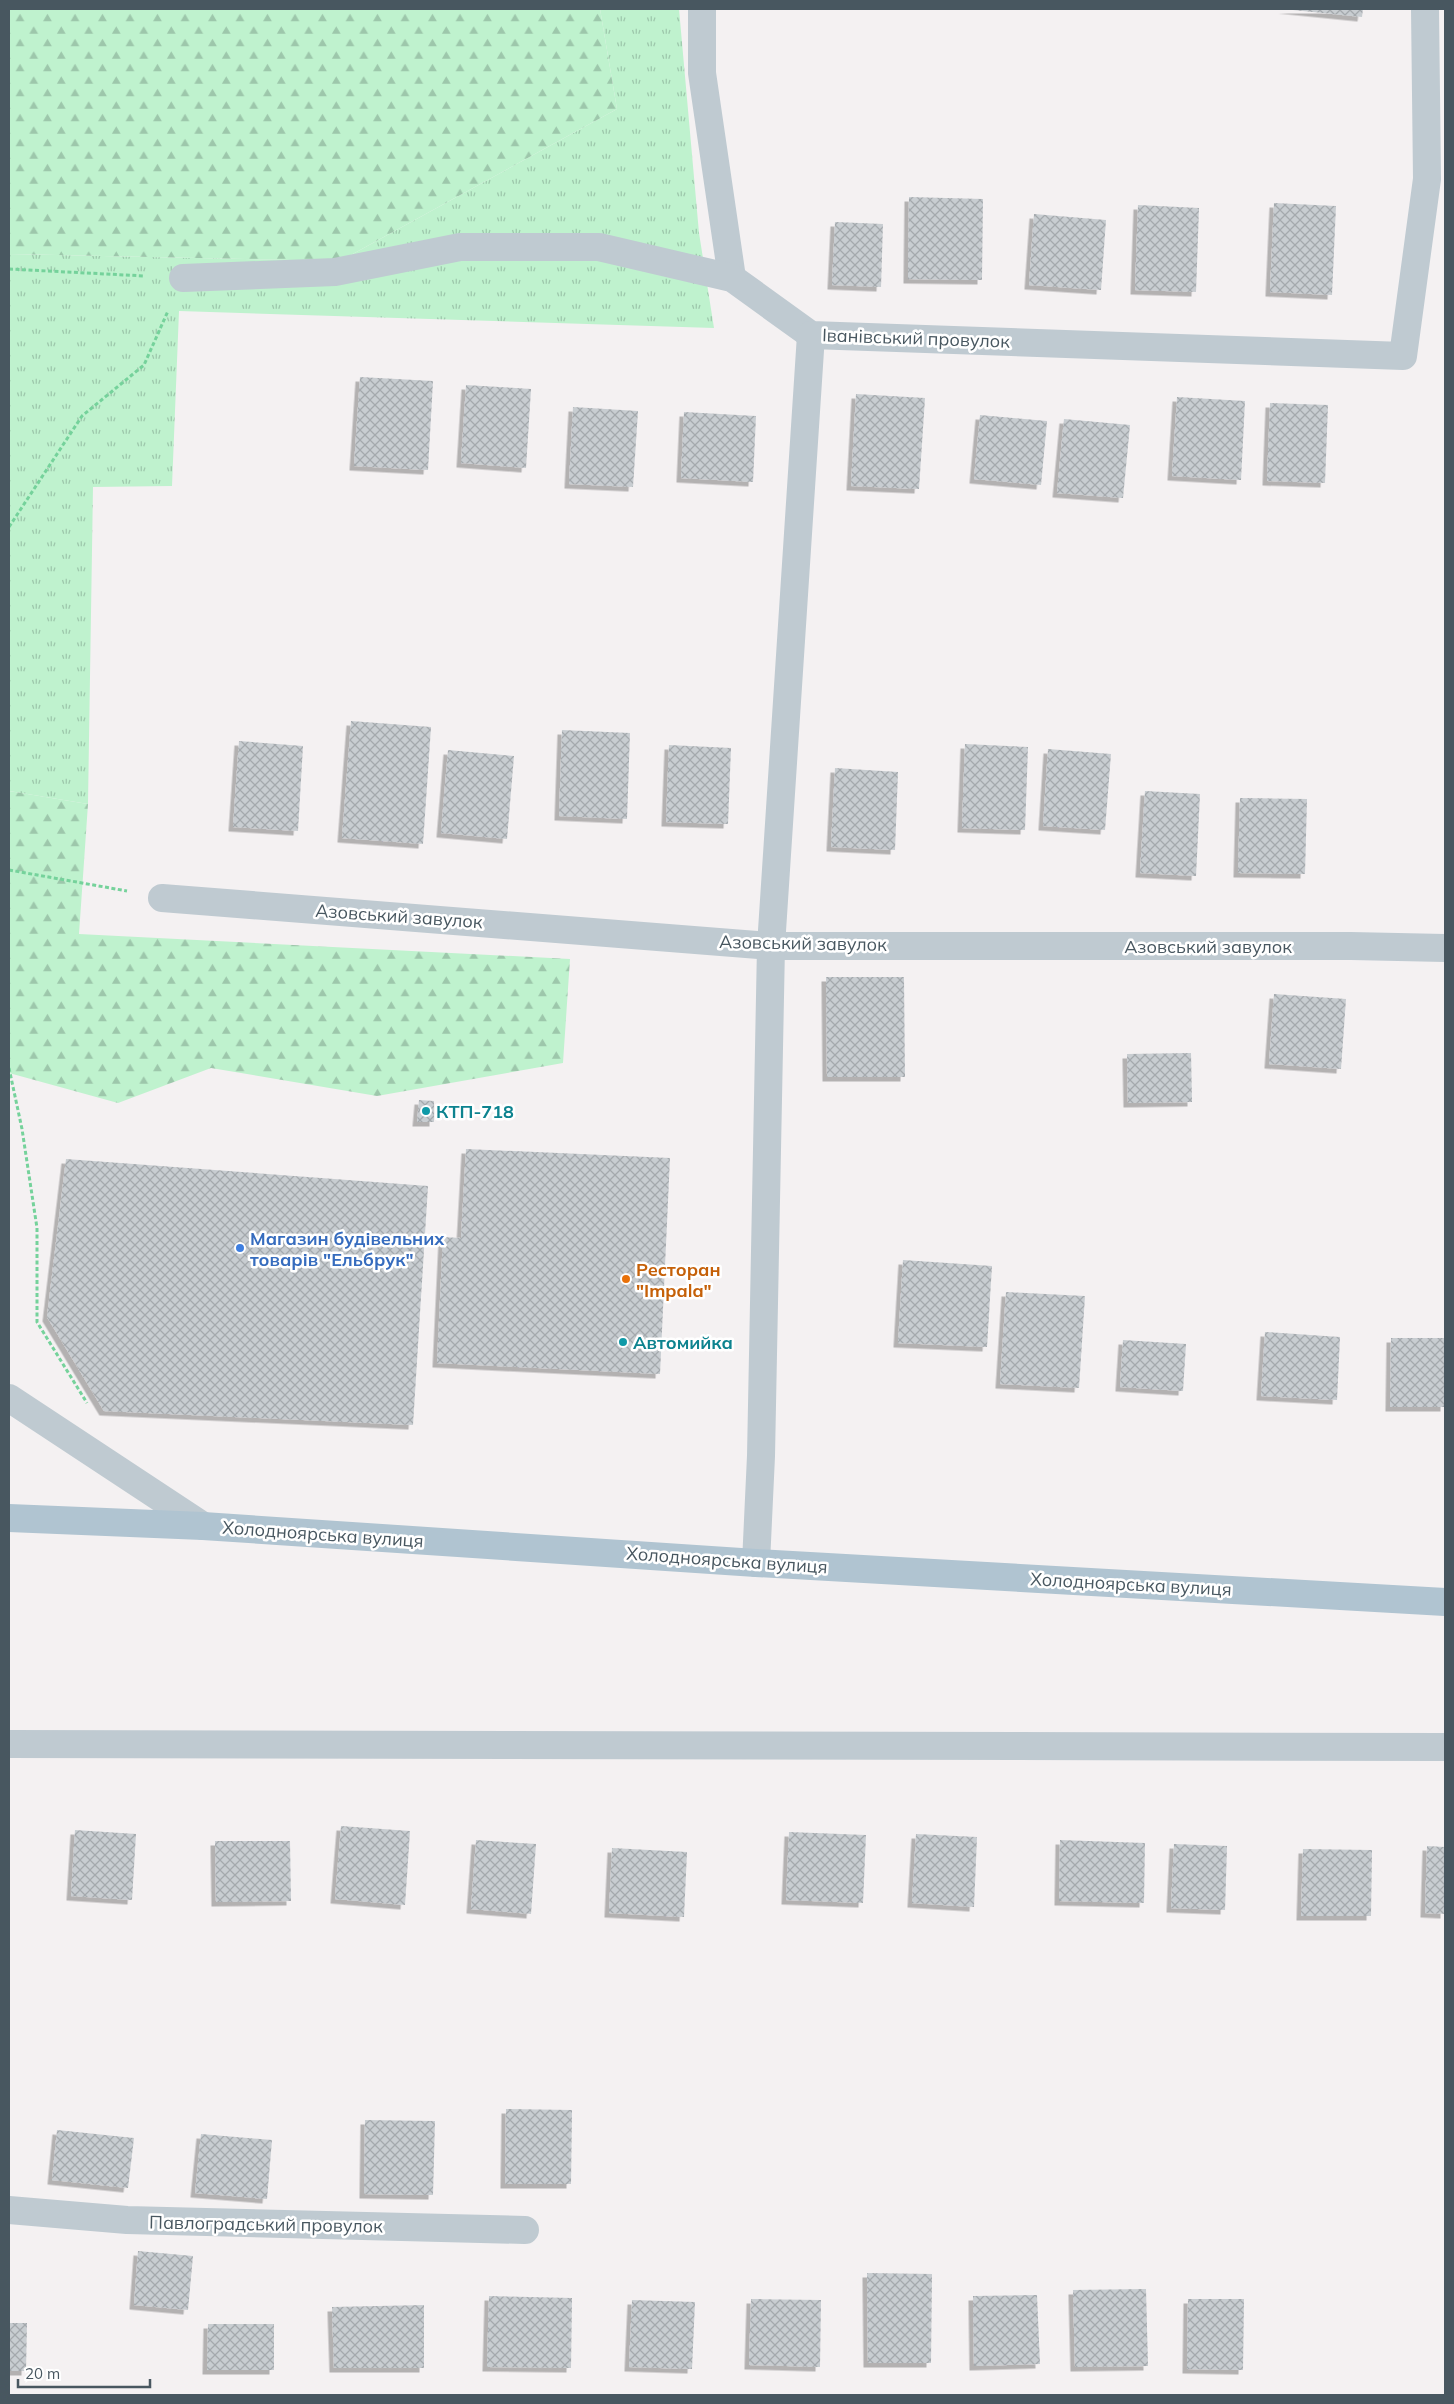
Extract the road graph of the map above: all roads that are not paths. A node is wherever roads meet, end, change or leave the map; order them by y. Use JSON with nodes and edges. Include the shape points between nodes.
{"nodes":[{"id":1,"x":702,"y":9,"type":"edge"},
{"id":2,"x":1424,"y":9,"type":"edge"},
{"id":3,"x":1436,"y":179,"type":"edge"},
{"id":4,"x":183,"y":278,"type":"road end"},
{"id":5,"x":732,"y":278,"type":"junction"},
{"id":6,"x":811,"y":335,"type":"junction"},
{"id":7,"x":162,"y":898,"type":"road end"},
{"id":8,"x":771,"y":946,"type":"junction"},
{"id":9,"x":1445,"y":948,"type":"edge"},
{"id":10,"x":9,"y":1398,"type":"edge"},
{"id":11,"x":9,"y":1518,"type":"edge"},
{"id":12,"x":203,"y":1526,"type":"junction"},
{"id":13,"x":756,"y":1562,"type":"junction"},
{"id":14,"x":1445,"y":1602,"type":"edge"},
{"id":15,"x":9,"y":1744,"type":"edge"},
{"id":16,"x":1445,"y":1747,"type":"edge"},
{"id":17,"x":9,"y":2210,"type":"edge"},
{"id":18,"x":525,"y":2230,"type":"dead end"}],
"edges":[{"from":1,"to":5,"type":"street","via":[[702,73]]},
{"from":2,"to":3,"type":"street"},
{"from":3,"to":6,"type":"street","name":"Іванівський провулок","via":[[1403,356]]},
{"from":4,"to":5,"type":"street","name":"Іванівський провулок","via":[[335,272],[460,247],[599,247]]},
{"from":5,"to":6,"type":"street","name":"Іванівський провулок"},
{"from":6,"to":8,"type":"street"},
{"from":7,"to":8,"type":"street","name":"Азовський завулок"},
{"from":8,"to":9,"type":"street","name":"Азовський завулок"},
{"from":8,"to":13,"type":"street","via":[[762,1456]]},
{"from":10,"to":12,"type":"street"},
{"from":11,"to":12,"type":"main road","name":"Холодноярська вулиця"},
{"from":12,"to":13,"type":"main road","name":"Холодноярська вулиця"},
{"from":13,"to":14,"type":"main road","name":"Холодноярська вулиця"},
{"from":15,"to":16,"type":"street"},
{"from":17,"to":18,"type":"street","name":"Павлоградський провулок","via":[[127,2220]]}]}
